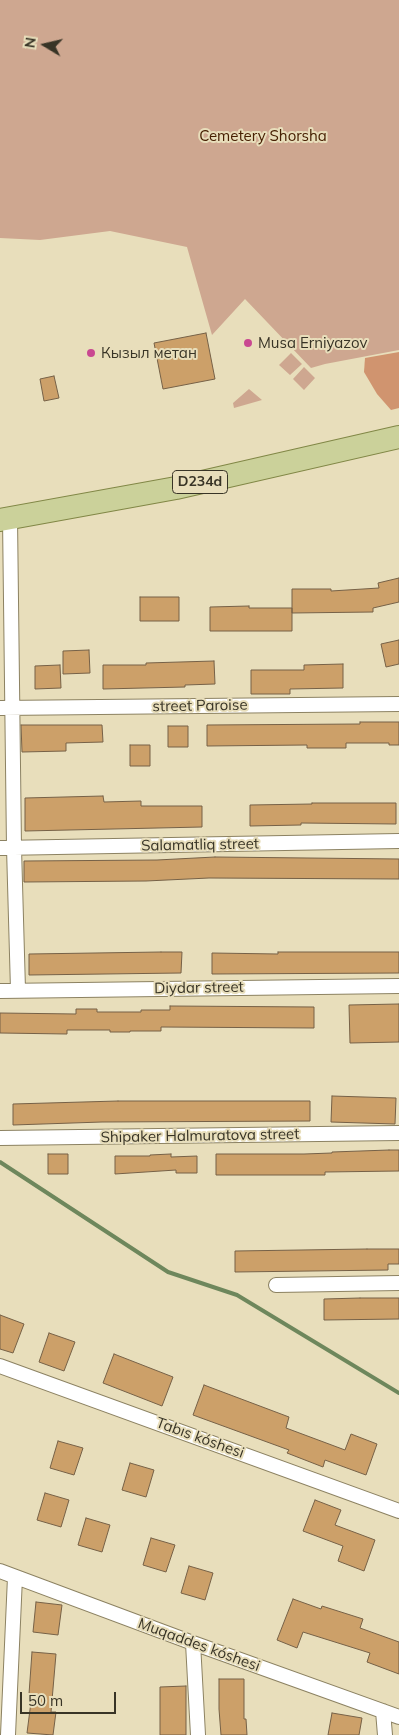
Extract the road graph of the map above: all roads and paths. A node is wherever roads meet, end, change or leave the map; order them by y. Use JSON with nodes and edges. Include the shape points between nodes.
{"nodes":[{"id":1,"x":399,"y":437,"type":"edge"},
{"id":2,"x":5,"y":519,"type":"edge"},
{"id":3,"x":399,"y":704,"type":"edge"},
{"id":4,"x":6,"y":708,"type":"edge"},
{"id":5,"x":399,"y":841,"type":"edge"},
{"id":6,"x":7,"y":848,"type":"edge"},
{"id":7,"x":399,"y":986,"type":"edge"},
{"id":8,"x":18,"y":990,"type":"junction"},
{"id":9,"x":0,"y":991,"type":"edge"},
{"id":10,"x":399,"y":1134,"type":"edge"},
{"id":11,"x":0,"y":1138,"type":"edge"},
{"id":12,"x":399,"y":1283,"type":"edge"},
{"id":13,"x":276,"y":1286,"type":"dead end"},
{"id":14,"x":0,"y":1366,"type":"edge"},
{"id":15,"x":399,"y":1511,"type":"edge"},
{"id":16,"x":0,"y":1571,"type":"edge"},
{"id":17,"x":15,"y":1577,"type":"junction"},
{"id":18,"x":193,"y":1643,"type":"junction"},
{"id":19,"x":383,"y":1711,"type":"junction"},
{"id":20,"x":399,"y":1716,"type":"edge"},
{"id":21,"x":8,"y":1735,"type":"edge"},
{"id":22,"x":198,"y":1735,"type":"edge"},
{"id":23,"x":385,"y":1735,"type":"edge"}],
"edges":[{"from":1,"to":2,"type":"main road","number":"D234d","via":[[176,488]]},
{"from":2,"to":4,"type":"street"},
{"from":3,"to":4,"type":"street","name":"street Paroise"},
{"from":4,"to":6,"type":"street"},
{"from":5,"to":6,"type":"street","name":"Salamatliq street"},
{"from":6,"to":8,"type":"street"},
{"from":7,"to":8,"type":"street","name":"Diydar street"},
{"from":8,"to":9,"type":"street","name":"Diydar street"},
{"from":10,"to":11,"type":"street","name":"Shipaker Halmuratova street"},
{"from":12,"to":13,"type":"street"},
{"from":14,"to":15,"type":"street","name":"Tabıs kóshesi"},
{"from":16,"to":17,"type":"street","name":"Muqaddes kóshesi"},
{"from":17,"to":18,"type":"street","name":"Muqaddes kóshesi"},
{"from":17,"to":21,"type":"street"},
{"from":18,"to":19,"type":"street","name":"Muqaddes kóshesi"},
{"from":18,"to":22,"type":"street"},
{"from":19,"to":20,"type":"street","name":"Muqaddes kóshesi"},
{"from":19,"to":23,"type":"street"}]}
